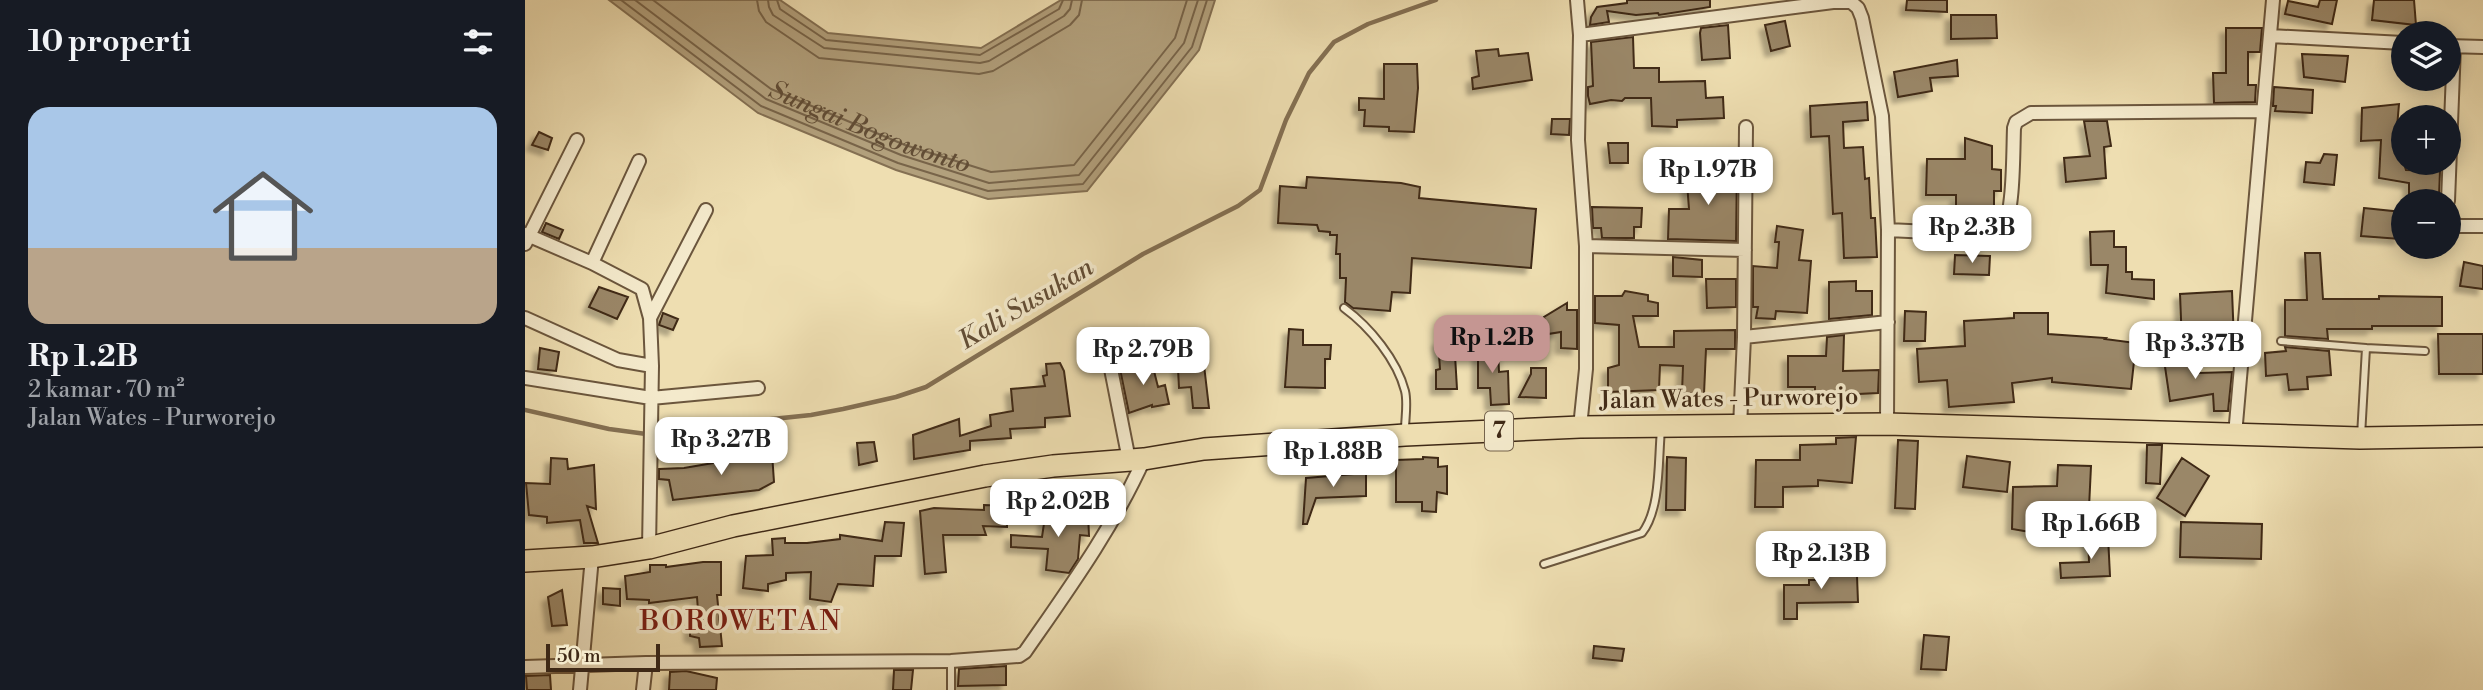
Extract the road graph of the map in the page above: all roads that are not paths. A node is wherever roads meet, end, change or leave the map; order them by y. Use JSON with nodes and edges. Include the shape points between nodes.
{"nodes":[{"id":1,"x":1577,"y":0,"type":"edge"},
{"id":2,"x":2273,"y":0,"type":"edge"},
{"id":3,"x":1851,"y":1,"type":"edge"},
{"id":4,"x":1580,"y":35,"type":"junction"},
{"id":5,"x":2270,"y":36,"type":"junction"},
{"id":6,"x":2391,"y":42,"type":"edge"},
{"id":7,"x":2461,"y":46,"type":"edge"},
{"id":8,"x":2483,"y":47,"type":"edge"},
{"id":9,"x":2450,"y":91,"type":"edge"},
{"id":10,"x":2263,"y":111,"type":"junction"},
{"id":11,"x":1746,"y":127,"type":"dead end"},
{"id":12,"x":577,"y":140,"type":"dead end"},
{"id":13,"x":639,"y":161,"type":"dead end"},
{"id":14,"x":2448,"y":189,"type":"edge"},
{"id":15,"x":706,"y":210,"type":"dead end"},
{"id":16,"x":2461,"y":226,"type":"edge"},
{"id":17,"x":2483,"y":226,"type":"edge"},
{"id":18,"x":1888,"y":230,"type":"junction"},
{"id":19,"x":526,"y":238,"type":"edge"},
{"id":20,"x":1586,"y":246,"type":"junction"},
{"id":21,"x":1745,"y":250,"type":"junction"},
{"id":22,"x":592,"y":263,"type":"junction"},
{"id":23,"x":1344,"y":308,"type":"dead end"},
{"id":24,"x":525,"y":318,"type":"edge"},
{"id":25,"x":649,"y":318,"type":"junction"},
{"id":26,"x":1888,"y":322,"type":"junction"},
{"id":27,"x":1744,"y":337,"type":"junction"},
{"id":28,"x":2281,"y":341,"type":"dead end"},
{"id":29,"x":2366,"y":348,"type":"junction"},
{"id":30,"x":2425,"y":351,"type":"dead end"},
{"id":31,"x":652,"y":366,"type":"junction"},
{"id":32,"x":1111,"y":369,"type":"dead end"},
{"id":33,"x":525,"y":378,"type":"edge"},
{"id":34,"x":758,"y":388,"type":"dead end"},
{"id":35,"x":651,"y":398,"type":"junction"},
{"id":36,"x":1887,"y":424,"type":"junction"},
{"id":37,"x":1580,"y":427,"type":"junction"},
{"id":38,"x":1740,"y":427,"type":"junction"},
{"id":39,"x":1661,"y":428,"type":"junction"},
{"id":40,"x":1405,"y":435,"type":"junction"},
{"id":41,"x":2235,"y":435,"type":"junction"},
{"id":42,"x":2483,"y":436,"type":"edge"},
{"id":43,"x":2360,"y":438,"type":"junction"},
{"id":44,"x":1137,"y":459,"type":"junction"},
{"id":45,"x":649,"y":548,"type":"junction"},
{"id":46,"x":591,"y":557,"type":"junction"},
{"id":47,"x":525,"y":561,"type":"edge"},
{"id":48,"x":1544,"y":564,"type":"dead end"},
{"id":49,"x":951,"y":661,"type":"junction"},
{"id":50,"x":646,"y":663,"type":"junction"},
{"id":51,"x":525,"y":667,"type":"edge"},
{"id":52,"x":582,"y":667,"type":"junction"},
{"id":53,"x":580,"y":690,"type":"edge"},
{"id":54,"x":643,"y":690,"type":"edge"},
{"id":55,"x":951,"y":690,"type":"edge"}],
"edges":[{"from":1,"to":4,"type":"street"},
{"from":2,"to":5,"type":"street"},
{"from":3,"to":4,"type":"street"},
{"from":3,"to":18,"type":"street","via":[[1862,18],[1881,104]]},
{"from":4,"to":20,"type":"street","via":[[1578,140]]},
{"from":5,"to":6,"type":"street"},
{"from":5,"to":10,"type":"street"},
{"from":7,"to":8,"type":"street"},
{"from":9,"to":14,"type":"street"},
{"from":10,"to":18,"type":"street","via":[[2031,113],[2014,128],[2003,232]]},
{"from":10,"to":41,"type":"street"},
{"from":11,"to":21,"type":"street"},
{"from":12,"to":19,"type":"street"},
{"from":13,"to":22,"type":"street"},
{"from":15,"to":25,"type":"street"},
{"from":16,"to":17,"type":"street"},
{"from":18,"to":26,"type":"street"},
{"from":19,"to":22,"type":"street"},
{"from":20,"to":21,"type":"street"},
{"from":20,"to":37,"type":"street","via":[[1586,369]]},
{"from":21,"to":27,"type":"street"},
{"from":22,"to":25,"type":"street","via":[[642,289]]},
{"from":23,"to":40,"type":"lane","via":[[1394,363],[1406,393]]},
{"from":24,"to":31,"type":"street","via":[[618,360]]},
{"from":25,"to":31,"type":"street"},
{"from":26,"to":27,"type":"street"},
{"from":26,"to":36,"type":"street"},
{"from":27,"to":38,"type":"street"},
{"from":28,"to":29,"type":"lane"},
{"from":29,"to":30,"type":"lane"},
{"from":29,"to":43,"type":"lane"},
{"from":31,"to":35,"type":"street"},
{"from":32,"to":44,"type":"street"},
{"from":33,"to":35,"type":"street"},
{"from":34,"to":35,"type":"street"},
{"from":35,"to":45,"type":"street"},
{"from":36,"to":38,"type":"highway","name":"Jalan Wates - Purworejo","number":"7"},
{"from":36,"to":41,"type":"highway","name":"Jalan Wates - Purworejo","number":"7"},
{"from":37,"to":39,"type":"highway","name":"Jalan Wates - Purworejo","number":"7"},
{"from":37,"to":40,"type":"highway","name":"Jalan Wates - Purworejo","number":"7"},
{"from":38,"to":39,"type":"highway","name":"Jalan Wates - Purworejo","number":"7"},
{"from":39,"to":48,"type":"lane","via":[[1653,510],[1642,533]]},
{"from":40,"to":44,"type":"highway","name":"Jalan Wates - Purworejo","number":"7","via":[[1205,449]]},
{"from":41,"to":43,"type":"highway","name":"Jalan Wates - Purworejo","number":"7"},
{"from":42,"to":43,"type":"highway","name":"Jalan Wates - Purworejo","number":"7"},
{"from":44,"to":45,"type":"highway","name":"Jalan Wates - Purworejo","number":"7","via":[[985,476],[733,526]]},
{"from":44,"to":49,"type":"street","via":[[1128,496],[1025,652],[1012,658]]},
{"from":45,"to":46,"type":"highway","name":"Jalan Wates - Purworejo","number":"7"},
{"from":46,"to":47,"type":"highway","name":"Jalan Wates - Purworejo","number":"7"},
{"from":46,"to":52,"type":"street"},
{"from":49,"to":50,"type":"street"},
{"from":49,"to":55,"type":"lane"},
{"from":50,"to":52,"type":"street"},
{"from":50,"to":54,"type":"street"},
{"from":51,"to":52,"type":"street"},
{"from":52,"to":53,"type":"street"}]}
